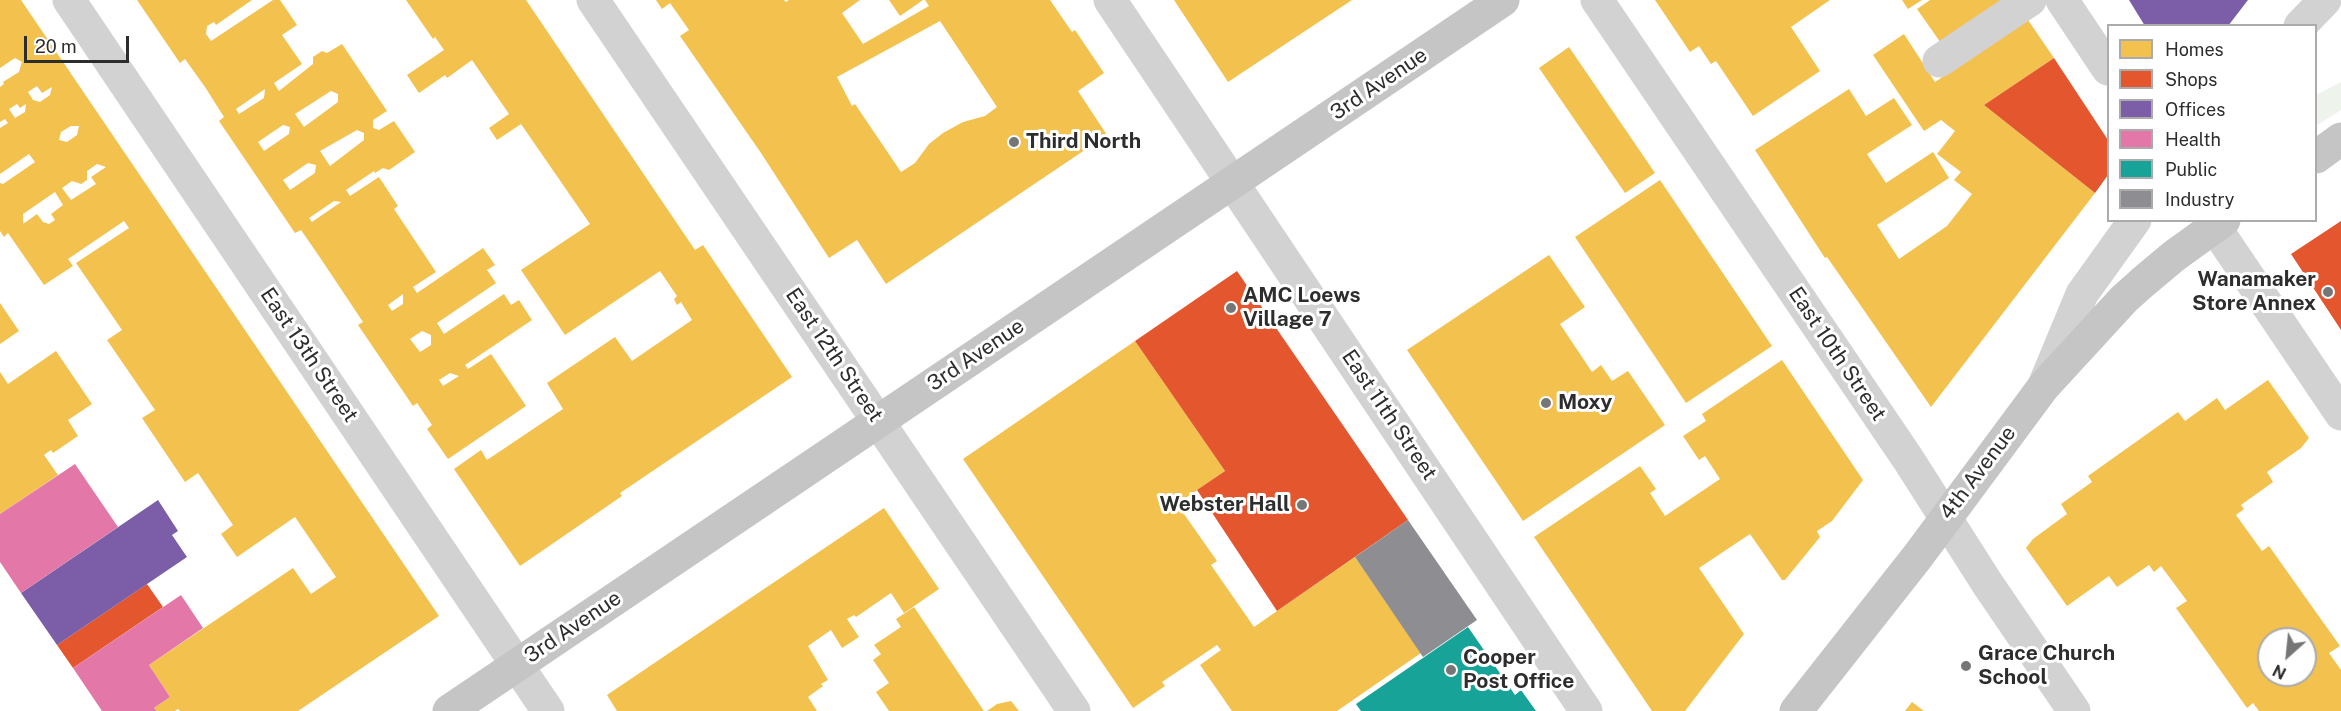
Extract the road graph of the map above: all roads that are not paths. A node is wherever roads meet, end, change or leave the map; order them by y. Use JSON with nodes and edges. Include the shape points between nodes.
{"nodes":[{"id":1,"x":69,"y":0,"type":"edge"},
{"id":2,"x":593,"y":0,"type":"edge"},
{"id":3,"x":1110,"y":0,"type":"edge"},
{"id":4,"x":1503,"y":0,"type":"edge"},
{"id":5,"x":1597,"y":0,"type":"edge"},
{"id":6,"x":2030,"y":0,"type":"edge"},
{"id":7,"x":2062,"y":0,"type":"edge"},
{"id":8,"x":2325,"y":0,"type":"edge"},
{"id":9,"x":2302,"y":24,"type":"edge"},
{"id":10,"x":1939,"y":61,"type":"dead end"},
{"id":11,"x":2107,"y":66,"type":"edge"},
{"id":12,"x":2341,"y":139,"type":"edge"},
{"id":13,"x":2317,"y":156,"type":"edge"},
{"id":14,"x":1233,"y":182,"type":"junction"},
{"id":15,"x":2134,"y":222,"type":"edge"},
{"id":16,"x":2216,"y":223,"type":"edge"},
{"id":17,"x":2044,"y":386,"type":"junction"},
{"id":18,"x":2341,"y":414,"type":"edge"},
{"id":19,"x":879,"y":420,"type":"junction"},
{"id":20,"x":1945,"y":518,"type":"junction"},
{"id":21,"x":518,"y":665,"type":"junction"},
{"id":22,"x":449,"y":711,"type":"edge"},
{"id":23,"x":548,"y":711,"type":"edge"},
{"id":24,"x":1074,"y":711,"type":"edge"},
{"id":25,"x":1586,"y":711,"type":"edge"},
{"id":26,"x":1796,"y":711,"type":"edge"},
{"id":27,"x":2074,"y":711,"type":"edge"}],
"edges":[{"from":1,"to":21,"type":"street","name":"East 13th Street"},
{"from":2,"to":19,"type":"street","name":"East 12th Street"},
{"from":3,"to":14,"type":"street","name":"East 11th Street"},
{"from":4,"to":14,"type":"main road","name":"3rd Avenue"},
{"from":5,"to":20,"type":"street","name":"East 10th Street"},
{"from":6,"to":10,"type":"street"},
{"from":7,"to":11,"type":"street"},
{"from":8,"to":9,"type":"street"},
{"from":12,"to":13,"type":"main road"},
{"from":14,"to":19,"type":"main road","name":"3rd Avenue"},
{"from":14,"to":25,"type":"street","name":"East 11th Street"},
{"from":15,"to":17,"type":"street","name":"4th Avenue","via":[[2082,294]]},
{"from":16,"to":17,"type":"main road","via":[[2124,299]]},
{"from":16,"to":18,"type":"street"},
{"from":17,"to":20,"type":"main road","name":"4th Avenue"},
{"from":19,"to":21,"type":"main road","name":"3rd Avenue"},
{"from":19,"to":24,"type":"street","name":"East 12th Street"},
{"from":20,"to":26,"type":"main road","name":"4th Avenue"},
{"from":20,"to":27,"type":"street","name":"East 10th Street"},
{"from":21,"to":22,"type":"main road","name":"3rd Avenue"},
{"from":21,"to":23,"type":"street","name":"East 13th Street"}]}
